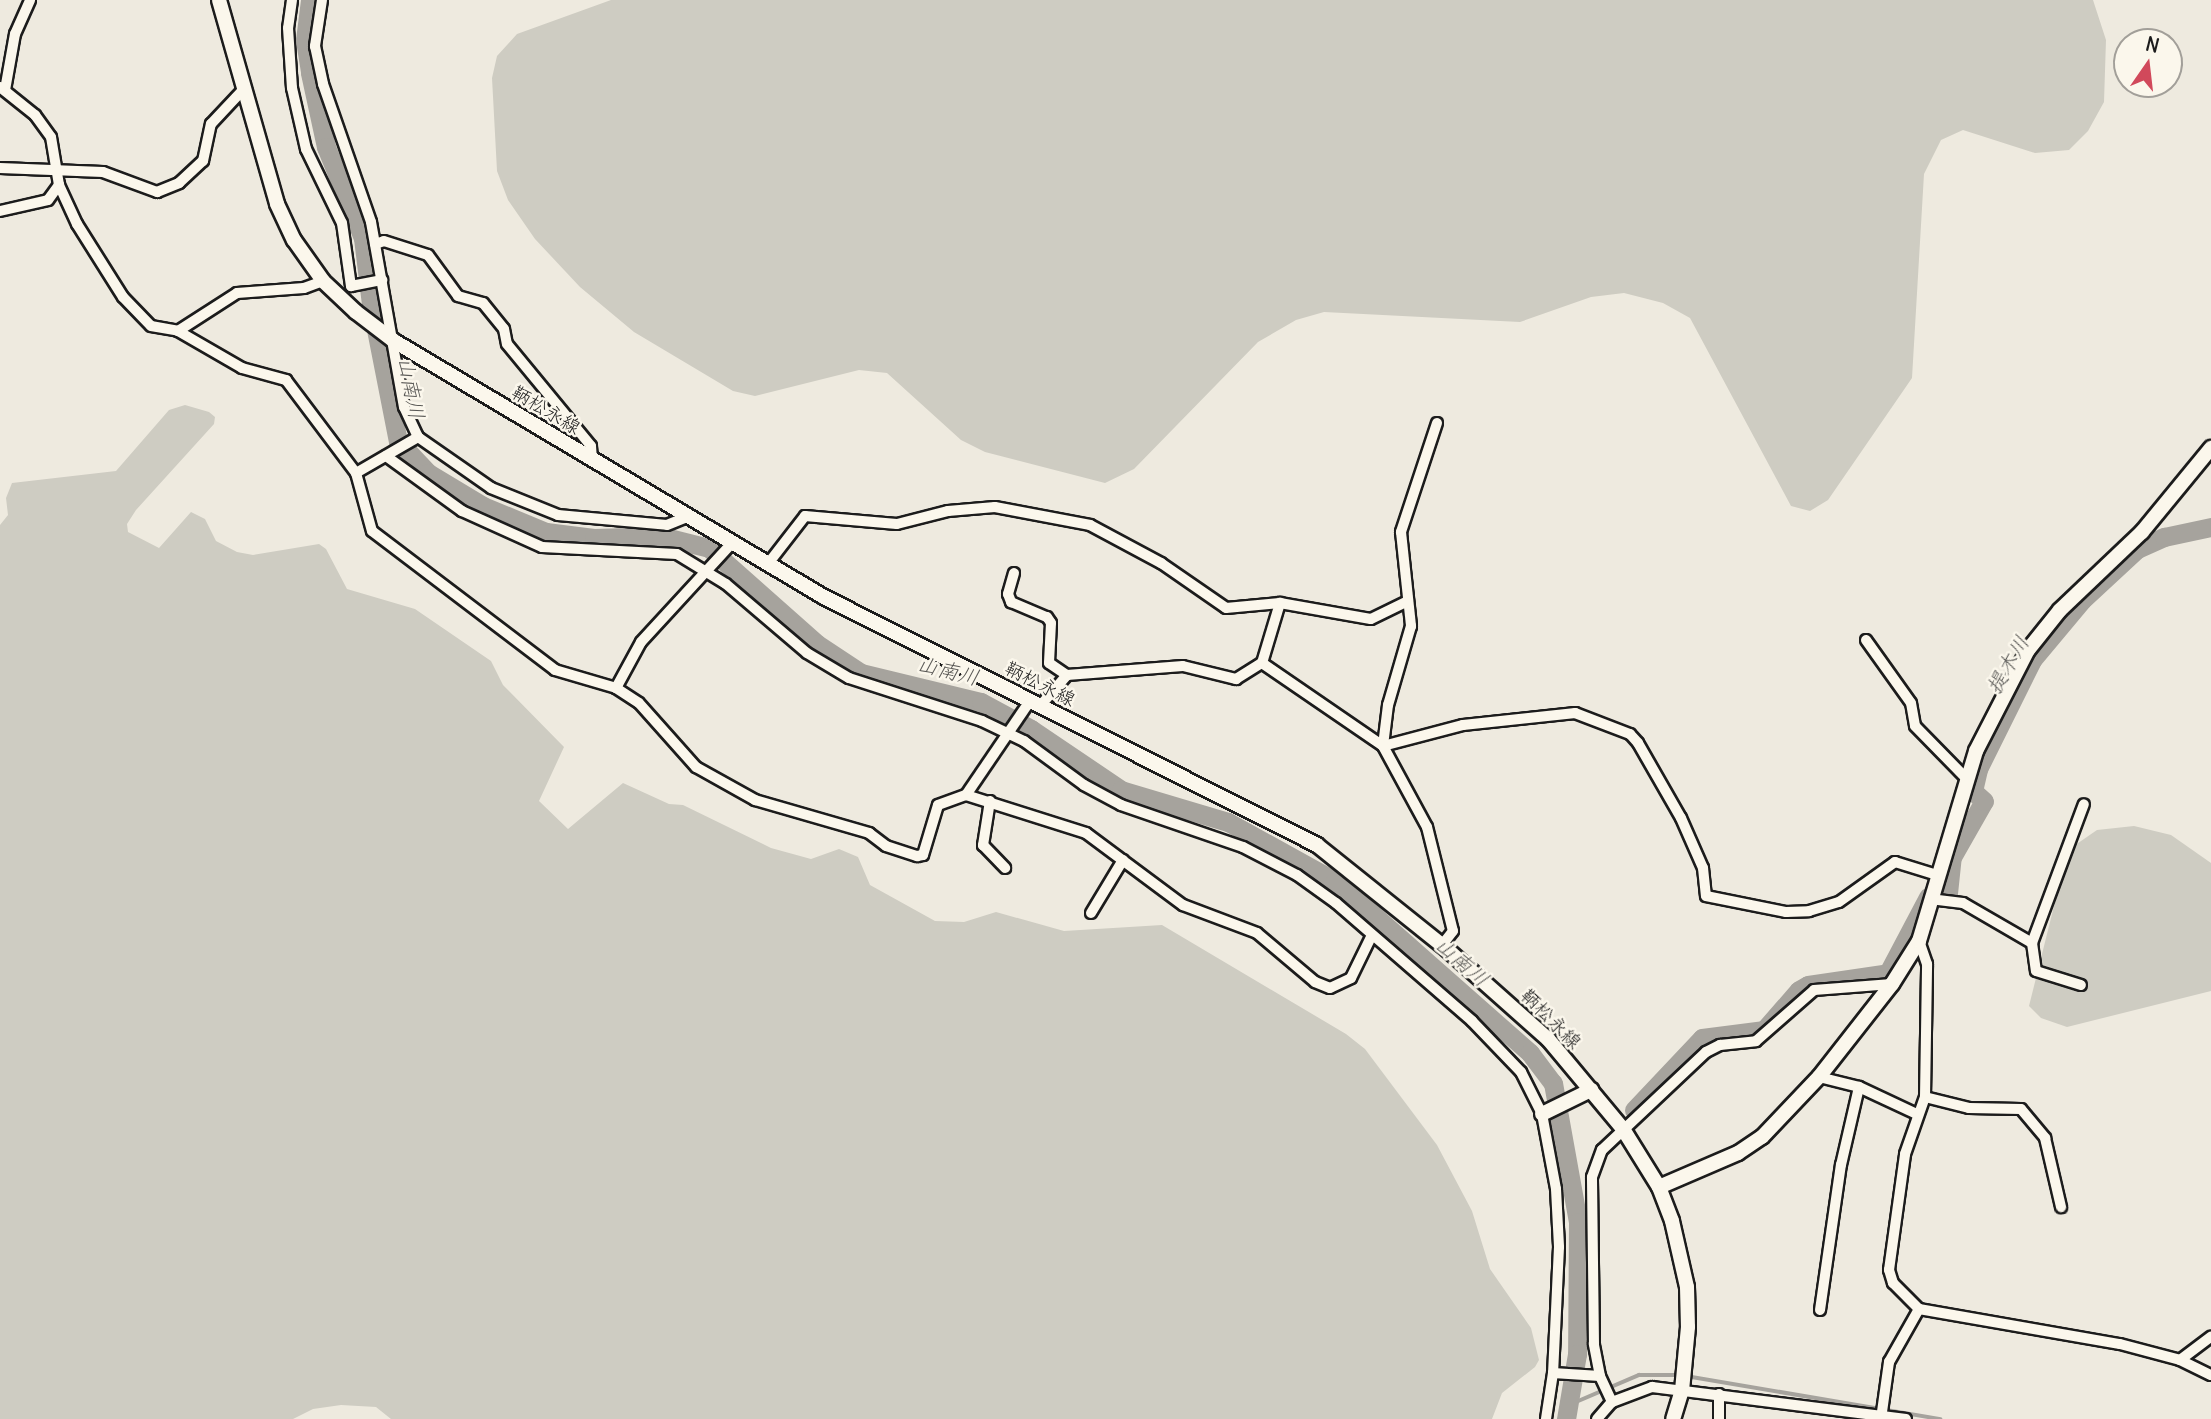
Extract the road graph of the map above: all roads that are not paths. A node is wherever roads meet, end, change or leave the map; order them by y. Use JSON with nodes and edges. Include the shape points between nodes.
{"nodes":[{"id":1,"x":30,"y":0,"type":"edge"},
{"id":2,"x":219,"y":0,"type":"edge"},
{"id":3,"x":292,"y":0,"type":"edge"},
{"id":4,"x":322,"y":0,"type":"edge"},
{"id":5,"x":2,"y":89,"type":"edge"},
{"id":6,"x":242,"y":91,"type":"junction"},
{"id":7,"x":0,"y":168,"type":"edge"},
{"id":8,"x":59,"y":171,"type":"junction"},
{"id":9,"x":60,"y":185,"type":"junction"},
{"id":10,"x":0,"y":211,"type":"edge"},
{"id":11,"x":375,"y":244,"type":"junction"},
{"id":12,"x":323,"y":281,"type":"junction"},
{"id":13,"x":380,"y":281,"type":"junction"},
{"id":14,"x":178,"y":331,"type":"junction"},
{"id":15,"x":391,"y":338,"type":"junction"},
{"id":16,"x":1437,"y":423,"type":"dead end"},
{"id":17,"x":415,"y":439,"type":"junction"},
{"id":18,"x":2211,"y":448,"type":"edge"},
{"id":19,"x":389,"y":455,"type":"junction"},
{"id":20,"x":592,"y":459,"type":"junction"},
{"id":21,"x":356,"y":473,"type":"junction"},
{"id":22,"x":687,"y":517,"type":"junction"},
{"id":23,"x":728,"y":547,"type":"junction"},
{"id":24,"x":767,"y":565,"type":"junction"},
{"id":25,"x":710,"y":571,"type":"junction"},
{"id":26,"x":1014,"y":573,"type":"dead end"},
{"id":27,"x":1408,"y":601,"type":"junction"},
{"id":28,"x":1280,"y":603,"type":"junction"},
{"id":29,"x":1866,"y":640,"type":"dead end"},
{"id":30,"x":1262,"y":663,"type":"junction"},
{"id":31,"x":1067,"y":675,"type":"junction"},
{"id":32,"x":616,"y":688,"type":"junction"},
{"id":33,"x":1031,"y":706,"type":"junction"},
{"id":34,"x":1012,"y":732,"type":"junction"},
{"id":35,"x":1383,"y":746,"type":"junction"},
{"id":36,"x":1965,"y":777,"type":"junction"},
{"id":37,"x":966,"y":795,"type":"junction"},
{"id":38,"x":990,"y":801,"type":"junction"},
{"id":39,"x":2084,"y":804,"type":"dead end"},
{"id":40,"x":1123,"y":860,"type":"junction"},
{"id":41,"x":1005,"y":868,"type":"dead end"},
{"id":42,"x":1937,"y":875,"type":"junction"},
{"id":43,"x":1930,"y":899,"type":"junction"},
{"id":44,"x":1091,"y":913,"type":"dead end"},
{"id":45,"x":1371,"y":935,"type":"junction"},
{"id":46,"x":1919,"y":941,"type":"junction"},
{"id":47,"x":2032,"y":943,"type":"junction"},
{"id":48,"x":1442,"y":945,"type":"junction"},
{"id":49,"x":1892,"y":984,"type":"junction"},
{"id":50,"x":2081,"y":985,"type":"dead end"},
{"id":51,"x":1819,"y":1077,"type":"junction"},
{"id":52,"x":1859,"y":1087,"type":"junction"},
{"id":53,"x":1591,"y":1090,"type":"junction"},
{"id":54,"x":1925,"y":1097,"type":"junction"},
{"id":55,"x":1545,"y":1113,"type":"junction"},
{"id":56,"x":1917,"y":1114,"type":"junction"},
{"id":57,"x":1623,"y":1129,"type":"junction"},
{"id":58,"x":1660,"y":1188,"type":"junction"},
{"id":59,"x":2061,"y":1208,"type":"dead end"},
{"id":60,"x":1820,"y":1310,"type":"dead end"},
{"id":61,"x":1919,"y":1310,"type":"junction"},
{"id":62,"x":2211,"y":1337,"type":"edge"},
{"id":63,"x":2180,"y":1360,"type":"junction"},
{"id":64,"x":1557,"y":1373,"type":"junction"},
{"id":65,"x":2211,"y":1375,"type":"edge"},
{"id":66,"x":1603,"y":1386,"type":"junction"},
{"id":67,"x":1682,"y":1387,"type":"junction"},
{"id":68,"x":1719,"y":1394,"type":"junction"},
{"id":69,"x":1881,"y":1413,"type":"edge"},
{"id":70,"x":1546,"y":1419,"type":"edge"},
{"id":71,"x":1597,"y":1419,"type":"edge"},
{"id":72,"x":1673,"y":1419,"type":"edge"},
{"id":73,"x":1718,"y":1419,"type":"edge"},
{"id":74,"x":1906,"y":1419,"type":"edge"}],
"edges":[{"from":1,"to":5,"type":"street","via":[[15,34]]},
{"from":2,"to":6,"type":"main road","name":"鞆松永線"},
{"from":3,"to":13,"type":"street","via":[[288,28],[292,88],[306,149],[342,223],[351,286]]},
{"from":4,"to":11,"type":"street","via":[[315,46],[323,83]]},
{"from":5,"to":8,"type":"street","via":[[35,115],[51,137]]},
{"from":6,"to":8,"type":"street","via":[[211,124],[203,161],[179,183],[157,192],[103,172]]},
{"from":6,"to":12,"type":"main road","name":"鞆松永線","via":[[277,204],[294,240]]},
{"from":7,"to":8,"type":"street"},
{"from":8,"to":9,"type":"street"},
{"from":9,"to":10,"type":"street","via":[[48,200]]},
{"from":9,"to":14,"type":"street","via":[[77,224],[123,297],[150,326]]},
{"from":11,"to":13,"type":"street"},
{"from":11,"to":20,"type":"street","via":[[384,241],[428,255],[458,296],[483,303],[504,329],[507,344],[591,446]]},
{"from":12,"to":14,"type":"street","via":[[304,288],[237,293]]},
{"from":12,"to":15,"type":"main road","name":"鞆松永線"},
{"from":13,"to":15,"type":"street"},
{"from":14,"to":21,"type":"street","via":[[242,368],[286,380]]},
{"from":15,"to":17,"type":"street"},
{"from":15,"to":20,"type":"main road","name":"鞆松永線"},
{"from":16,"to":27,"type":"street","via":[[1401,532]]},
{"from":17,"to":19,"type":"street"},
{"from":17,"to":22,"type":"street","via":[[491,488],[558,515],[667,525]]},
{"from":18,"to":36,"type":"main road","via":[[2142,532],[2060,610],[2028,650]]},
{"from":19,"to":21,"type":"street"},
{"from":19,"to":25,"type":"street","via":[[462,511],[514,537],[559,550],[677,554]]},
{"from":20,"to":22,"type":"main road","name":"鞆松永線"},
{"from":21,"to":32,"type":"street","via":[[372,531],[555,670]]},
{"from":22,"to":23,"type":"main road","name":"鞆松永線"},
{"from":23,"to":24,"type":"main road","name":"鞆松永線"},
{"from":23,"to":25,"type":"street"},
{"from":24,"to":28,"type":"street","via":[[804,516],[897,524],[948,511],[995,507],[1090,525],[1161,563],[1226,608]]},
{"from":24,"to":33,"type":"main road","name":"鞆松永線"},
{"from":25,"to":32,"type":"street","via":[[641,642]]},
{"from":25,"to":34,"type":"street","via":[[807,653],[849,678]]},
{"from":26,"to":31,"type":"street","via":[[1008,594],[1011,602],[1047,617],[1051,623],[1049,663]]},
{"from":27,"to":28,"type":"street","via":[[1371,619]]},
{"from":27,"to":35,"type":"street","via":[[1411,626],[1388,705]]},
{"from":28,"to":30,"type":"street"},
{"from":29,"to":36,"type":"street","via":[[1911,703],[1915,726]]},
{"from":30,"to":31,"type":"street","via":[[1236,679],[1183,666]]},
{"from":30,"to":35,"type":"street"},
{"from":31,"to":33,"type":"street"},
{"from":32,"to":37,"type":"street","via":[[639,703],[696,767],[719,780],[755,800],[869,833],[886,846],[917,856],[923,855],[938,805]]},
{"from":33,"to":34,"type":"street"},
{"from":33,"to":48,"type":"main road","name":"鞆松永線","via":[[1317,845]]},
{"from":34,"to":37,"type":"street"},
{"from":34,"to":45,"type":"street","via":[[1121,805],[1243,847],[1297,875]]},
{"from":35,"to":42,"type":"street","via":[[1464,725],[1575,713],[1630,734],[1638,743],[1681,818],[1703,868],[1706,896],[1786,912],[1809,911],[1839,902],[1895,862]]},
{"from":35,"to":48,"type":"street","via":[[1427,827],[1453,931]]},
{"from":36,"to":42,"type":"main road"},
{"from":37,"to":38,"type":"street"},
{"from":38,"to":40,"type":"street","via":[[1086,833]]},
{"from":38,"to":41,"type":"street","via":[[983,845]]},
{"from":39,"to":47,"type":"street"},
{"from":40,"to":44,"type":"street"},
{"from":40,"to":45,"type":"street","via":[[1196,912],[1257,933],[1315,982],[1330,988],[1351,978]]},
{"from":42,"to":43,"type":"main road"},
{"from":43,"to":46,"type":"main road"},
{"from":43,"to":47,"type":"street","via":[[1963,903]]},
{"from":45,"to":55,"type":"street","via":[[1472,1021],[1521,1072]]},
{"from":46,"to":49,"type":"main road"},
{"from":46,"to":54,"type":"street","via":[[1927,964]]},
{"from":47,"to":50,"type":"street","via":[[2036,971]]},
{"from":48,"to":53,"type":"main road","name":"鞆松永線","via":[[1548,1039]]},
{"from":49,"to":51,"type":"main road"},
{"from":49,"to":57,"type":"street","via":[[1814,990],[1756,1041],[1720,1045],[1706,1052]]},
{"from":51,"to":52,"type":"street"},
{"from":51,"to":58,"type":"main road","via":[[1762,1138]]},
{"from":52,"to":56,"type":"street"},
{"from":52,"to":60,"type":"street","via":[[1841,1166]]},
{"from":53,"to":55,"type":"main road"},
{"from":53,"to":57,"type":"main road","name":"鞆松永線"},
{"from":54,"to":56,"type":"street"},
{"from":54,"to":59,"type":"street","via":[[1969,1108],[2021,1109],[2045,1138]]},
{"from":55,"to":64,"type":"street","via":[[1559,1247]]},
{"from":56,"to":61,"type":"street","via":[[1905,1153],[1889,1270],[1893,1283]]},
{"from":57,"to":58,"type":"main road","name":"鞆松永線"},
{"from":57,"to":66,"type":"street","via":[[1602,1150],[1592,1177],[1594,1344]]},
{"from":58,"to":67,"type":"main road","name":"鞆松永線","via":[[1681,1254],[1686,1287]]},
{"from":61,"to":63,"type":"street","via":[[2055,1331]]},
{"from":61,"to":69,"type":"street","via":[[1889,1362]]},
{"from":62,"to":63,"type":"street"},
{"from":63,"to":65,"type":"street"},
{"from":64,"to":66,"type":"street"},
{"from":64,"to":70,"type":"street"},
{"from":66,"to":67,"type":"street"},
{"from":66,"to":71,"type":"street"},
{"from":67,"to":68,"type":"street"},
{"from":67,"to":72,"type":"main road","name":"鞆松永線"},
{"from":68,"to":69,"type":"street"},
{"from":68,"to":73,"type":"street"},
{"from":69,"to":74,"type":"street"}]}
